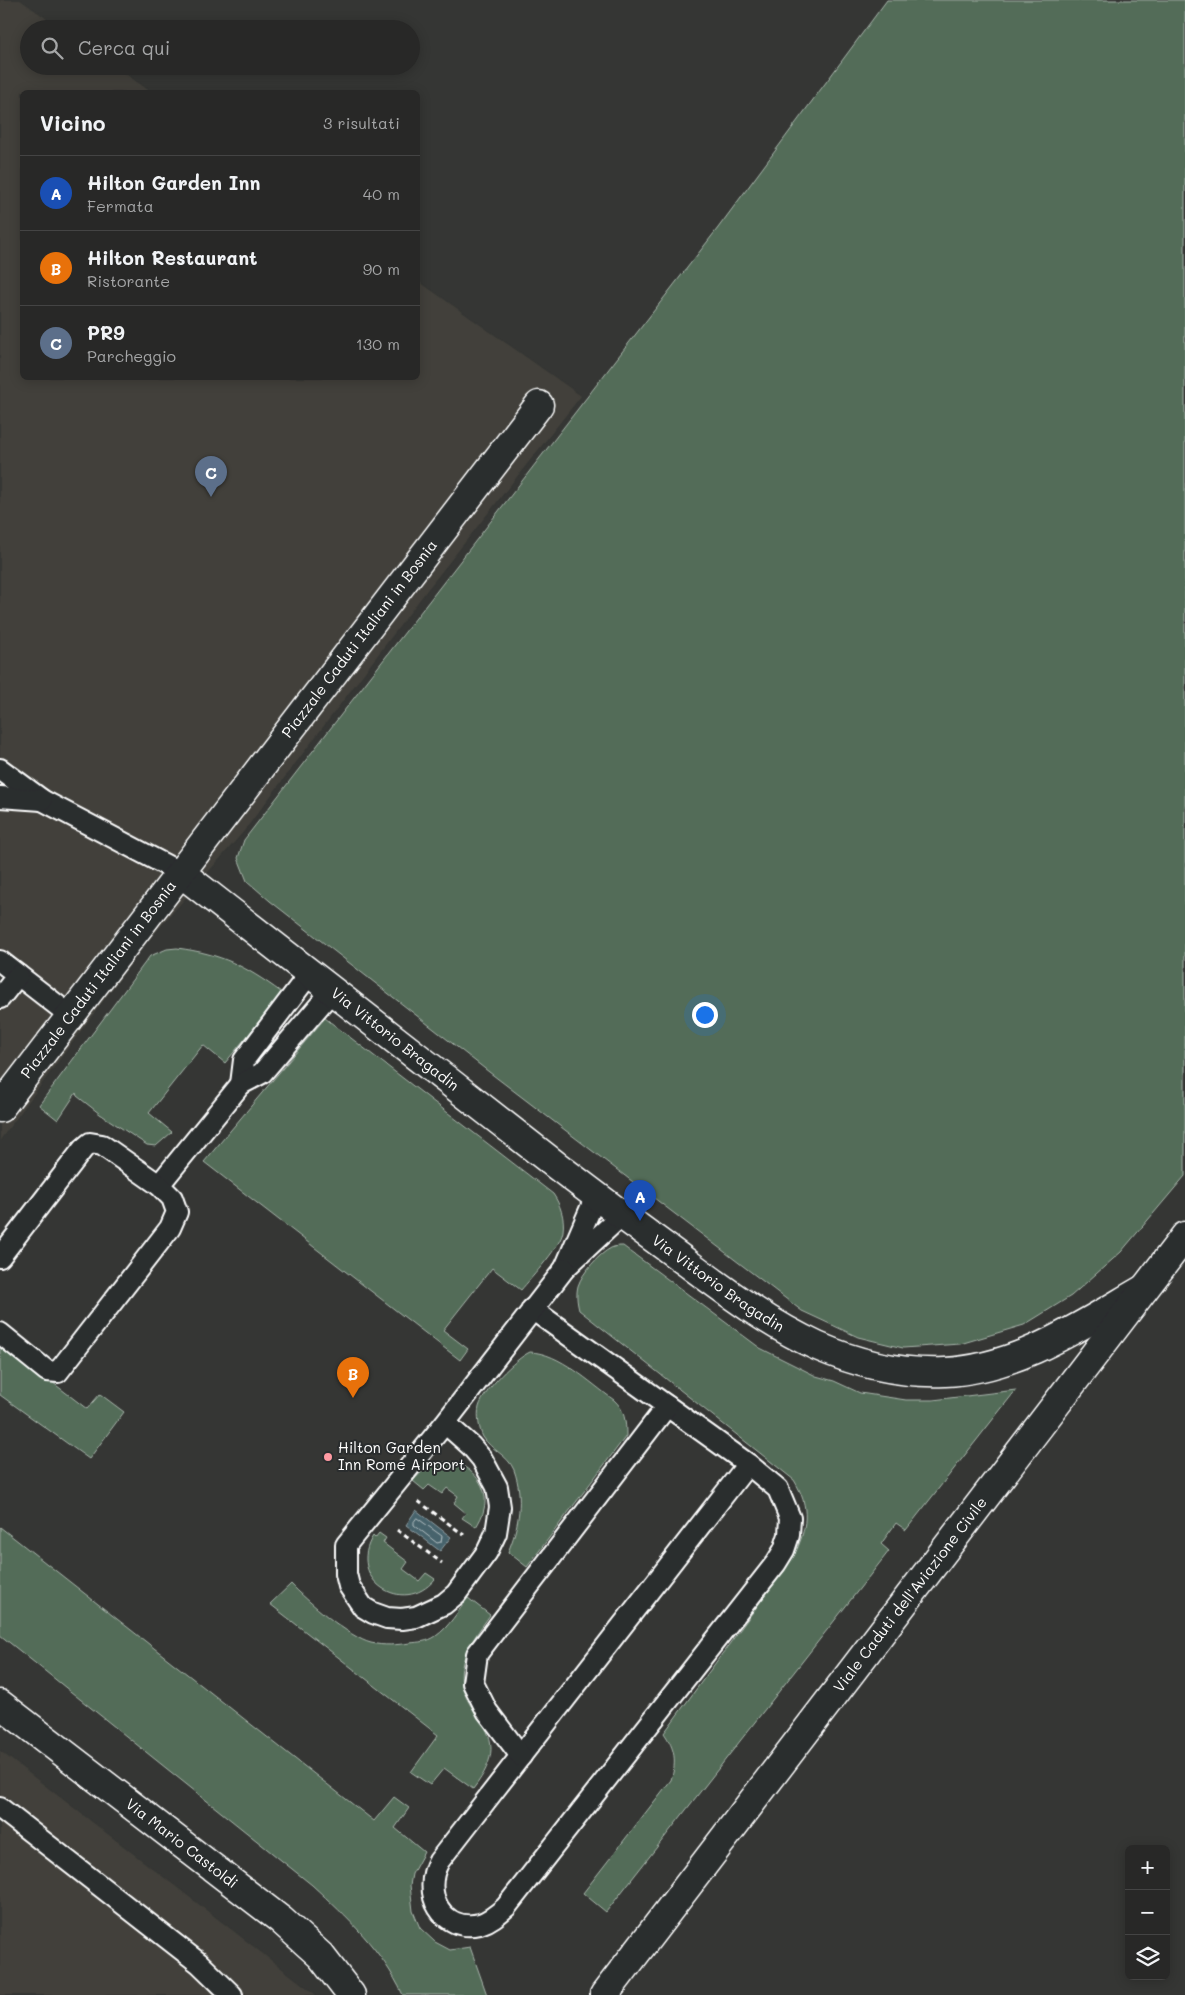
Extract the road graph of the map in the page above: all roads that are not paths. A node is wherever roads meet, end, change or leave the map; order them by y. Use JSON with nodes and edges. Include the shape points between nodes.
{"nodes":[{"id":1,"x":539,"y":405,"type":"dead end"},
{"id":2,"x":0,"y":769,"type":"edge"},
{"id":3,"x":0,"y":798,"type":"edge"},
{"id":4,"x":42,"y":800,"type":"junction"},
{"id":5,"x":181,"y":873,"type":"junction"},
{"id":6,"x":0,"y":961,"type":"edge"},
{"id":7,"x":310,"y":973,"type":"junction"},
{"id":8,"x":18,"y":975,"type":"junction"},
{"id":9,"x":332,"y":991,"type":"junction"},
{"id":10,"x":0,"y":998,"type":"edge"},
{"id":11,"x":71,"y":1016,"type":"junction"},
{"id":12,"x":241,"y":1084,"type":"junction"},
{"id":13,"x":0,"y":1108,"type":"edge"},
{"id":14,"x":158,"y":1185,"type":"junction"},
{"id":15,"x":596,"y":1196,"type":"junction"},
{"id":16,"x":622,"y":1215,"type":"junction"},
{"id":17,"x":1185,"y":1236,"type":"edge"},
{"id":18,"x":0,"y":1257,"type":"edge"},
{"id":19,"x":565,"y":1268,"type":"junction"},
{"id":20,"x":1144,"y":1289,"type":"junction"},
{"id":21,"x":532,"y":1309,"type":"junction"},
{"id":22,"x":0,"y":1333,"type":"edge"},
{"id":23,"x":667,"y":1406,"type":"junction"},
{"id":24,"x":445,"y":1423,"type":"junction"},
{"id":25,"x":748,"y":1464,"type":"junction"},
{"id":26,"x":0,"y":1704,"type":"edge"},
{"id":27,"x":520,"y":1756,"type":"junction"},
{"id":28,"x":0,"y":1808,"type":"edge"},
{"id":29,"x":636,"y":1955,"type":"junction"},
{"id":30,"x":232,"y":1995,"type":"edge"},
{"id":31,"x":351,"y":1995,"type":"edge"},
{"id":32,"x":604,"y":1995,"type":"edge"},
{"id":33,"x":615,"y":1995,"type":"edge"}],
"edges":[{"from":1,"to":5,"type":"street","name":"Piazzale Caduti Italiani in Bosnia"},
{"from":2,"to":4,"type":"lane","name":"Piazzale Caduti Italiani in Bosnia"},
{"from":3,"to":4,"type":"lane"},
{"from":4,"to":5,"type":"lane","name":"Piazzale Caduti Italiani in Bosnia"},
{"from":5,"to":7,"type":"street","name":"Via Vittorio Bragadin"},
{"from":5,"to":11,"type":"street","name":"Piazzale Caduti Italiani in Bosnia"},
{"from":6,"to":8,"type":"lane"},
{"from":7,"to":9,"type":"street","name":"Via Vittorio Bragadin"},
{"from":7,"to":12,"type":"lane","via":[[244,1060]]},
{"from":8,"to":10,"type":"lane"},
{"from":8,"to":11,"type":"lane"},
{"from":9,"to":12,"type":"lane","via":[[262,1073]]},
{"from":9,"to":15,"type":"street","name":"Via Vittorio Bragadin"},
{"from":11,"to":13,"type":"street","name":"Piazzale Caduti Italiani in Bosnia"},
{"from":12,"to":14,"type":"lane"},
{"from":14,"to":18,"type":"lane","via":[[102,1145],[90,1143]]},
{"from":14,"to":22,"type":"lane","via":[[172,1198],[177,1212],[170,1228],[58,1372],[47,1371]]},
{"from":15,"to":16,"type":"street","name":"Via Vittorio Bragadin"},
{"from":15,"to":19,"type":"lane"},
{"from":16,"to":19,"type":"lane"},
{"from":16,"to":20,"type":"street","name":"Via Vittorio Bragadin","via":[[774,1325],[863,1364],[904,1370],[946,1372],[993,1364],[1041,1348]]},
{"from":17,"to":20,"type":"street","name":"Viale Caduti dell'Aviazione Civile"},
{"from":19,"to":21,"type":"lane"},
{"from":20,"to":29,"type":"street","name":"Viale Caduti dell'Aviazione Civile"},
{"from":21,"to":23,"type":"lane"},
{"from":21,"to":24,"type":"lane"},
{"from":23,"to":25,"type":"lane"},
{"from":23,"to":27,"type":"lane","via":[[477,1654],[473,1683],[487,1711]]},
{"from":24,"to":24,"type":"lane","via":[[482,1458],[500,1496],[496,1533],[487,1552],[456,1594],[444,1604],[416,1617],[387,1618],[363,1607],[354,1596],[346,1574],[346,1545]]},
{"from":25,"to":27,"type":"lane"},
{"from":25,"to":27,"type":"lane","via":[[778,1489],[790,1518],[789,1535],[776,1563],[506,1907],[480,1924],[455,1921],[443,1915],[431,1891],[434,1870]]},
{"from":26,"to":31,"type":"street","name":"Via Mario Castoldi","via":[[281,1920],[321,1956]]},
{"from":28,"to":30,"type":"lane","via":[[199,1963]]},
{"from":29,"to":32,"type":"street","name":"Viale Caduti dell'Aviazione Civile"},
{"from":29,"to":33,"type":"street","name":"Viale Caduti dell'Aviazione Civile"}]}
